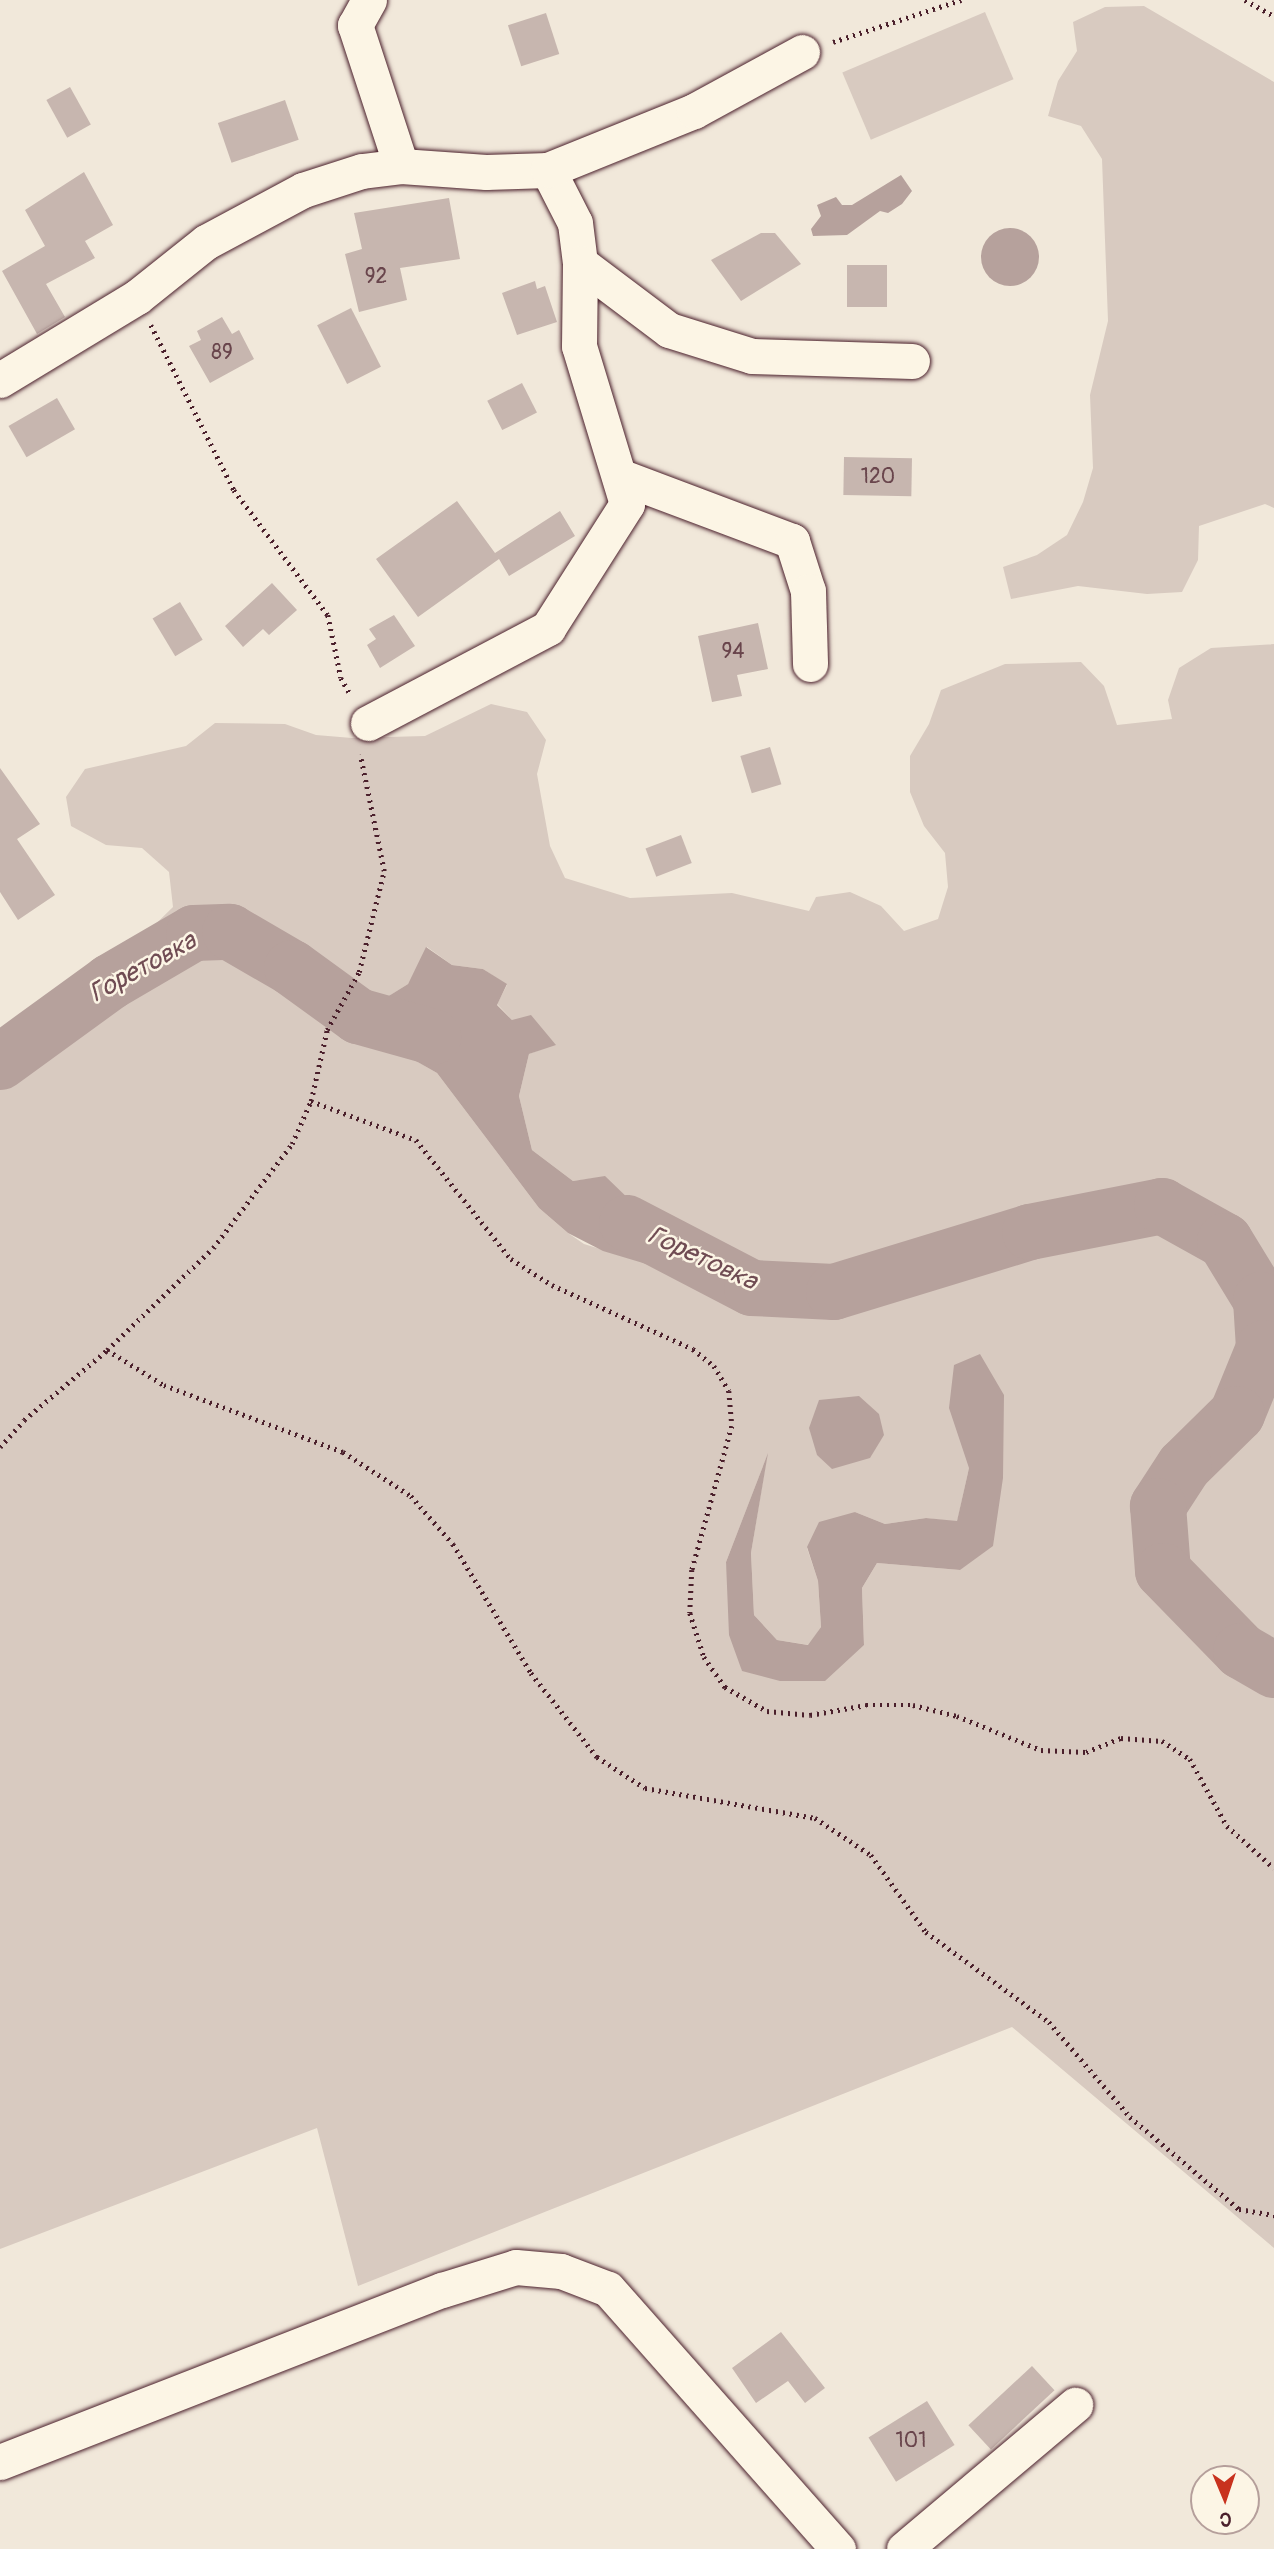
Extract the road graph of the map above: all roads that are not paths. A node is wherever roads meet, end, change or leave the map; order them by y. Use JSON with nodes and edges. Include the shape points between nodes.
{"nodes":[{"id":1,"x":369,"y":0,"type":"edge"},
{"id":2,"x":802,"y":52,"type":"road end"},
{"id":3,"x":401,"y":166,"type":"junction"},
{"id":4,"x":548,"y":170,"type":"junction"},
{"id":5,"x":580,"y":263,"type":"junction"},
{"id":6,"x":912,"y":361,"type":"dead end"},
{"id":7,"x":0,"y":380,"type":"edge"},
{"id":8,"x":619,"y":476,"type":"junction"},
{"id":9,"x":810,"y":664,"type":"dead end"},
{"id":10,"x":368,"y":723,"type":"road end"},
{"id":11,"x":1075,"y":2405,"type":"dead end"},
{"id":12,"x":0,"y":2462,"type":"edge"},
{"id":13,"x":838,"y":2549,"type":"edge"},
{"id":14,"x":904,"y":2549,"type":"edge"}],
"edges":[{"from":1,"to":3,"type":"street","via":[[355,25]]},
{"from":2,"to":4,"type":"street","via":[[694,111]]},
{"from":3,"to":4,"type":"street","via":[[486,172]]},
{"from":3,"to":7,"type":"street","via":[[362,171],[303,190],[206,242],[137,297]]},
{"from":4,"to":5,"type":"street","via":[[575,223]]},
{"from":5,"to":6,"type":"street","via":[[669,330],[752,356]]},
{"from":5,"to":8,"type":"street","via":[[579,346]]},
{"from":8,"to":9,"type":"street","via":[[792,541],[808,591]]},
{"from":8,"to":10,"type":"street","via":[[627,504],[548,628]]},
{"from":11,"to":14,"type":"street"},
{"from":12,"to":13,"type":"street","via":[[442,2290],[516,2267],[561,2271],[608,2289]]}]}
